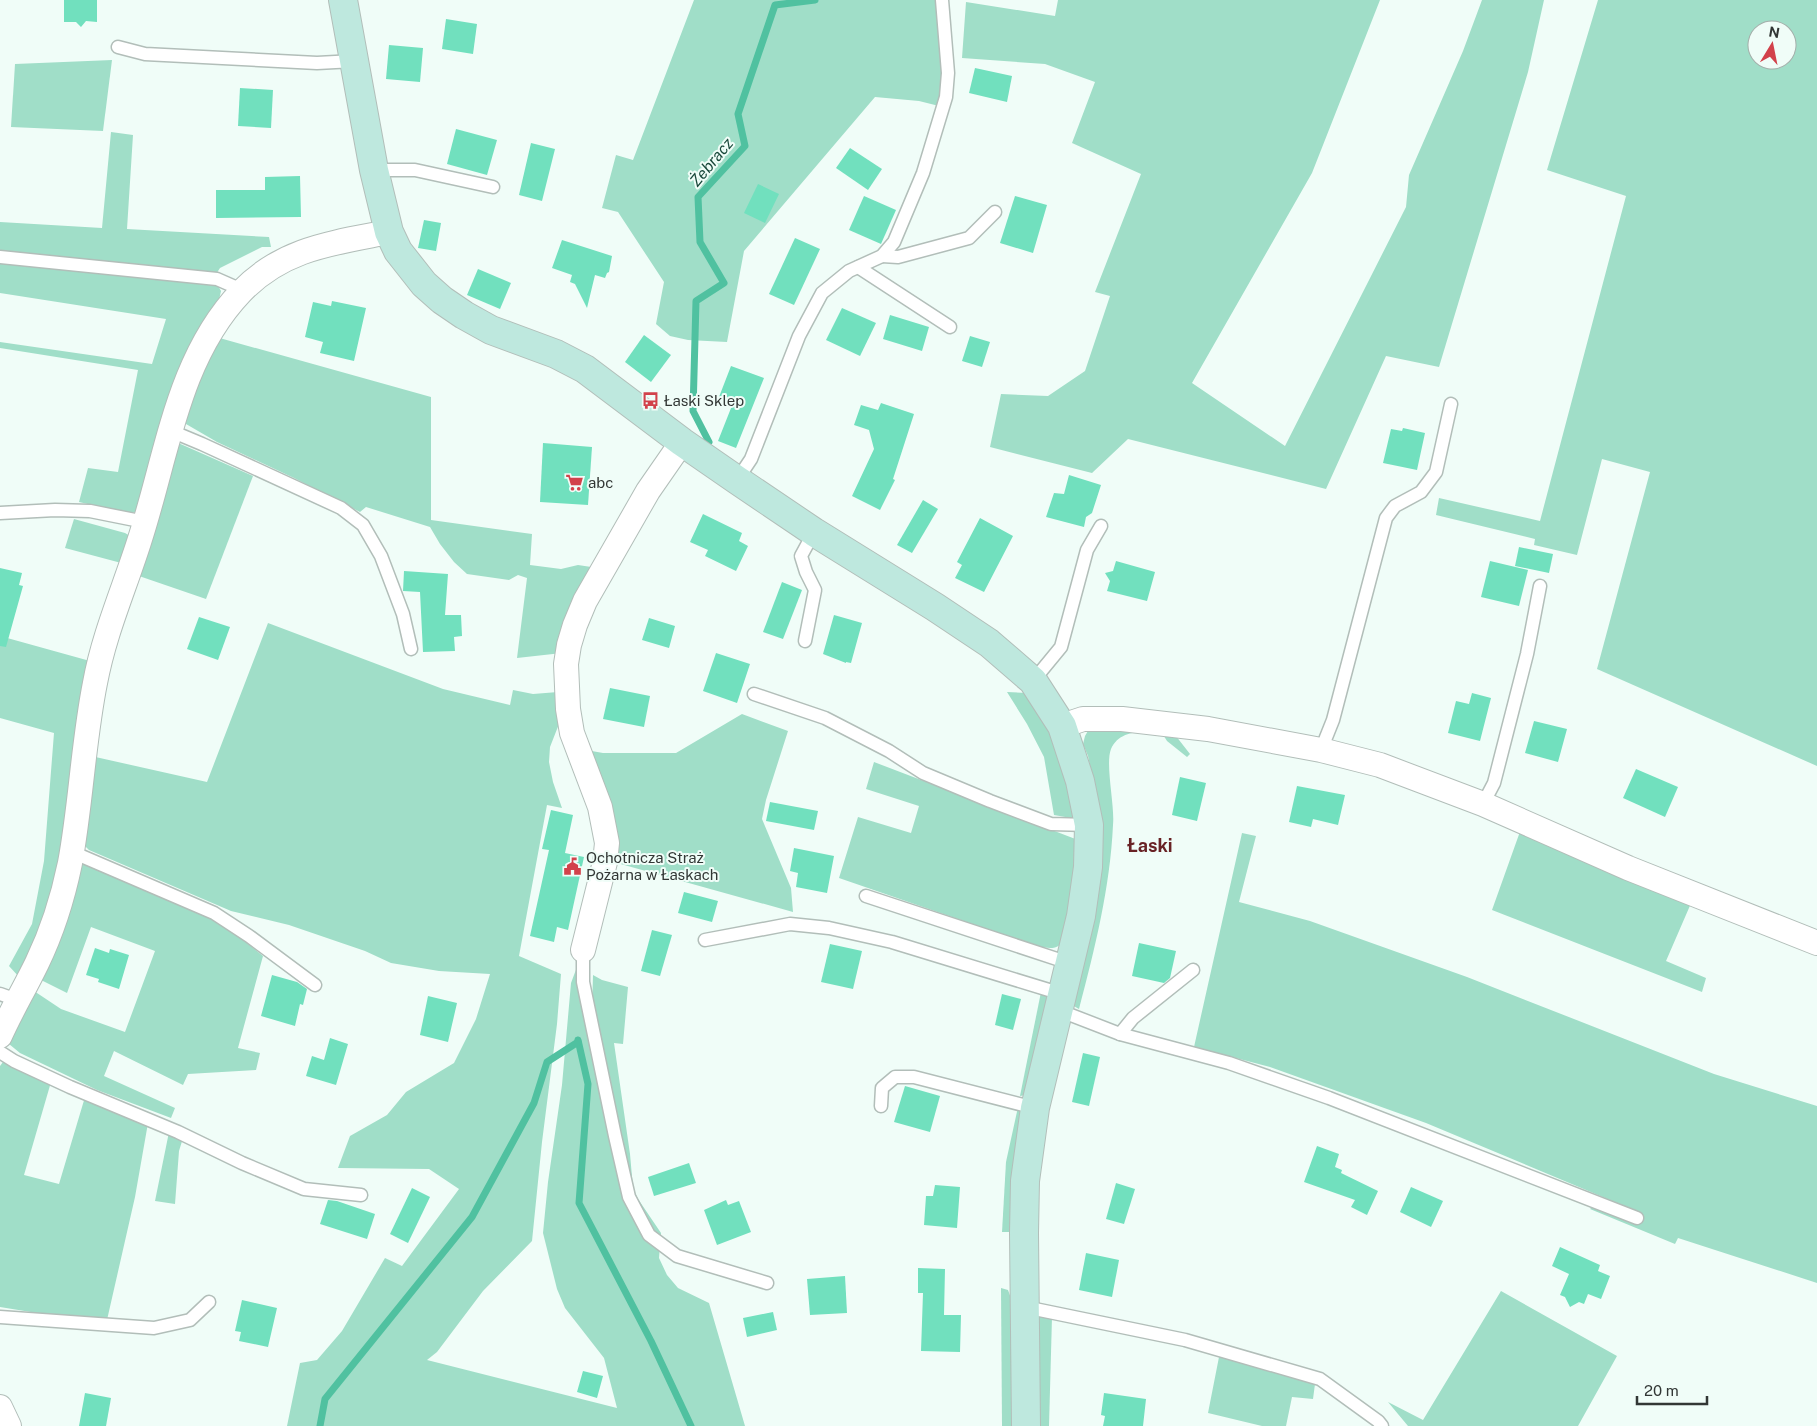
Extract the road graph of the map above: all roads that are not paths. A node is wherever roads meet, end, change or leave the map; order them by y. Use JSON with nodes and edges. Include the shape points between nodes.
{"nodes":[{"id":1,"x":343,"y":0,"type":"edge"},
{"id":2,"x":942,"y":0,"type":"edge"},
{"id":3,"x":118,"y":47,"type":"dead end"},
{"id":4,"x":354,"y":61,"type":"junction"},
{"id":5,"x":374,"y":170,"type":"junction"},
{"id":6,"x":493,"y":187,"type":"dead end"},
{"id":7,"x":995,"y":212,"type":"dead end"},
{"id":8,"x":389,"y":232,"type":"junction"},
{"id":9,"x":882,"y":256,"type":"junction"},
{"id":10,"x":0,"y":257,"type":"edge"},
{"id":11,"x":858,"y":267,"type":"junction"},
{"id":12,"x":242,"y":290,"type":"junction"},
{"id":13,"x":950,"y":327,"type":"dead end"},
{"id":14,"x":1451,"y":404,"type":"dead end"},
{"id":15,"x":171,"y":431,"type":"junction"},
{"id":16,"x":682,"y":442,"type":"junction"},
{"id":17,"x":737,"y":480,"type":"junction"},
{"id":18,"x":0,"y":513,"type":"edge"},
{"id":19,"x":145,"y":522,"type":"junction"},
{"id":20,"x":1101,"y":526,"type":"dead end"},
{"id":21,"x":814,"y":532,"type":"junction"},
{"id":22,"x":1540,"y":586,"type":"dead end"},
{"id":23,"x":804,"y":641,"type":"dead end"},
{"id":24,"x":411,"y":649,"type":"dead end"},
{"id":25,"x":1033,"y":681,"type":"junction"},
{"id":26,"x":754,"y":694,"type":"dead end"},
{"id":27,"x":1062,"y":726,"type":"junction"},
{"id":28,"x":1321,"y":750,"type":"junction"},
{"id":29,"x":1483,"y":804,"type":"junction"},
{"id":30,"x":1089,"y":826,"type":"junction"},
{"id":31,"x":72,"y":852,"type":"junction"},
{"id":32,"x":866,"y":896,"type":"dead end"},
{"id":33,"x":705,"y":940,"type":"dead end"},
{"id":34,"x":1817,"y":943,"type":"edge"},
{"id":35,"x":583,"y":950,"type":"joint"},
{"id":36,"x":1069,"y":963,"type":"junction"},
{"id":37,"x":1193,"y":970,"type":"dead end"},
{"id":38,"x":314,"y":985,"type":"dead end"},
{"id":39,"x":8,"y":997,"type":"edge"},
{"id":40,"x":1060,"y":1002,"type":"junction"},
{"id":41,"x":1120,"y":1034,"type":"junction"},
{"id":42,"x":0,"y":1036,"type":"edge"},
{"id":43,"x":0,"y":1052,"type":"edge"},
{"id":44,"x":881,"y":1106,"type":"dead end"},
{"id":45,"x":1035,"y":1108,"type":"junction"},
{"id":46,"x":361,"y":1196,"type":"dead end"},
{"id":47,"x":1637,"y":1218,"type":"dead end"},
{"id":48,"x":767,"y":1284,"type":"dead end"},
{"id":49,"x":209,"y":1302,"type":"dead end"},
{"id":50,"x":1025,"y":1307,"type":"junction"},
{"id":51,"x":0,"y":1317,"type":"edge"},
{"id":52,"x":0,"y":1407,"type":"edge"},
{"id":53,"x":8,"y":1426,"type":"edge"},
{"id":54,"x":1026,"y":1426,"type":"edge"},
{"id":55,"x":1382,"y":1426,"type":"edge"}],
"edges":[{"from":1,"to":4,"type":"street"},
{"from":2,"to":9,"type":"lane","via":[[948,73],[946,97],[923,173],[894,242]]},
{"from":3,"to":4,"type":"lane","via":[[145,54],[317,63]]},
{"from":4,"to":5,"type":"street"},
{"from":5,"to":6,"type":"lane","via":[[415,170]]},
{"from":5,"to":8,"type":"street"},
{"from":7,"to":9,"type":"lane","via":[[969,238],[898,257]]},
{"from":8,"to":12,"type":"street","via":[[298,253],[274,265]]},
{"from":8,"to":16,"type":"street","via":[[411,269],[442,300],[464,316],[585,369]]},
{"from":9,"to":11,"type":"lane"},
{"from":10,"to":12,"type":"lane","via":[[217,279]]},
{"from":11,"to":13,"type":"lane"},
{"from":11,"to":17,"type":"lane","via":[[822,292],[798,336],[751,459]]},
{"from":12,"to":15,"type":"street","via":[[207,335],[183,388]]},
{"from":14,"to":28,"type":"lane","via":[[1436,472],[1421,492],[1395,506],[1386,518],[1333,720]]},
{"from":15,"to":19,"type":"street"},
{"from":15,"to":24,"type":"lane","via":[[341,508],[363,525],[381,556],[403,614]]},
{"from":16,"to":17,"type":"street"},
{"from":16,"to":35,"type":"street","via":[[648,491],[585,601],[568,645],[568,709],[572,733],[600,807],[607,843]]},
{"from":17,"to":21,"type":"street"},
{"from":18,"to":19,"type":"lane","via":[[90,511]]},
{"from":19,"to":31,"type":"street","via":[[95,682]]},
{"from":20,"to":25,"type":"lane","via":[[1087,550],[1061,647]]},
{"from":21,"to":23,"type":"lane","via":[[801,556],[815,590]]},
{"from":21,"to":25,"type":"street","via":[[981,638]]},
{"from":22,"to":29,"type":"lane","via":[[1527,654],[1494,783]]},
{"from":25,"to":27,"type":"street"},
{"from":26,"to":30,"type":"lane","via":[[825,718],[889,751],[923,773],[990,801],[1051,824]]},
{"from":27,"to":28,"type":"street","via":[[1083,719],[1122,719],[1208,729]]},
{"from":27,"to":30,"type":"street","via":[[1080,781]]},
{"from":28,"to":29,"type":"street","via":[[1380,765]]},
{"from":29,"to":34,"type":"street","via":[[1628,868]]},
{"from":30,"to":36,"type":"street","via":[[1087,877]]},
{"from":31,"to":38,"type":"lane","via":[[214,913]]},
{"from":31,"to":39,"type":"street","via":[[54,921],[37,963]]},
{"from":32,"to":36,"type":"lane"},
{"from":33,"to":40,"type":"lane","via":[[790,924],[829,928],[892,942]]},
{"from":35,"to":48,"type":"lane","via":[[582,982],[617,1144],[630,1197],[648,1235],[677,1256]]},
{"from":36,"to":40,"type":"street"},
{"from":37,"to":41,"type":"lane","via":[[1132,1018]]},
{"from":39,"to":42,"type":"street"},
{"from":40,"to":41,"type":"lane"},
{"from":40,"to":45,"type":"street"},
{"from":41,"to":47,"type":"lane","via":[[1229,1063],[1329,1098]]},
{"from":43,"to":46,"type":"lane","via":[[70,1087],[304,1189]]},
{"from":44,"to":45,"type":"lane","via":[[882,1088],[895,1077],[914,1077]]},
{"from":45,"to":50,"type":"street","via":[[1025,1181]]},
{"from":49,"to":51,"type":"lane","via":[[190,1320],[154,1328]]},
{"from":50,"to":54,"type":"street"},
{"from":50,"to":55,"type":"lane","via":[[1185,1340],[1320,1379]]},
{"from":52,"to":53,"type":"street"}]}
